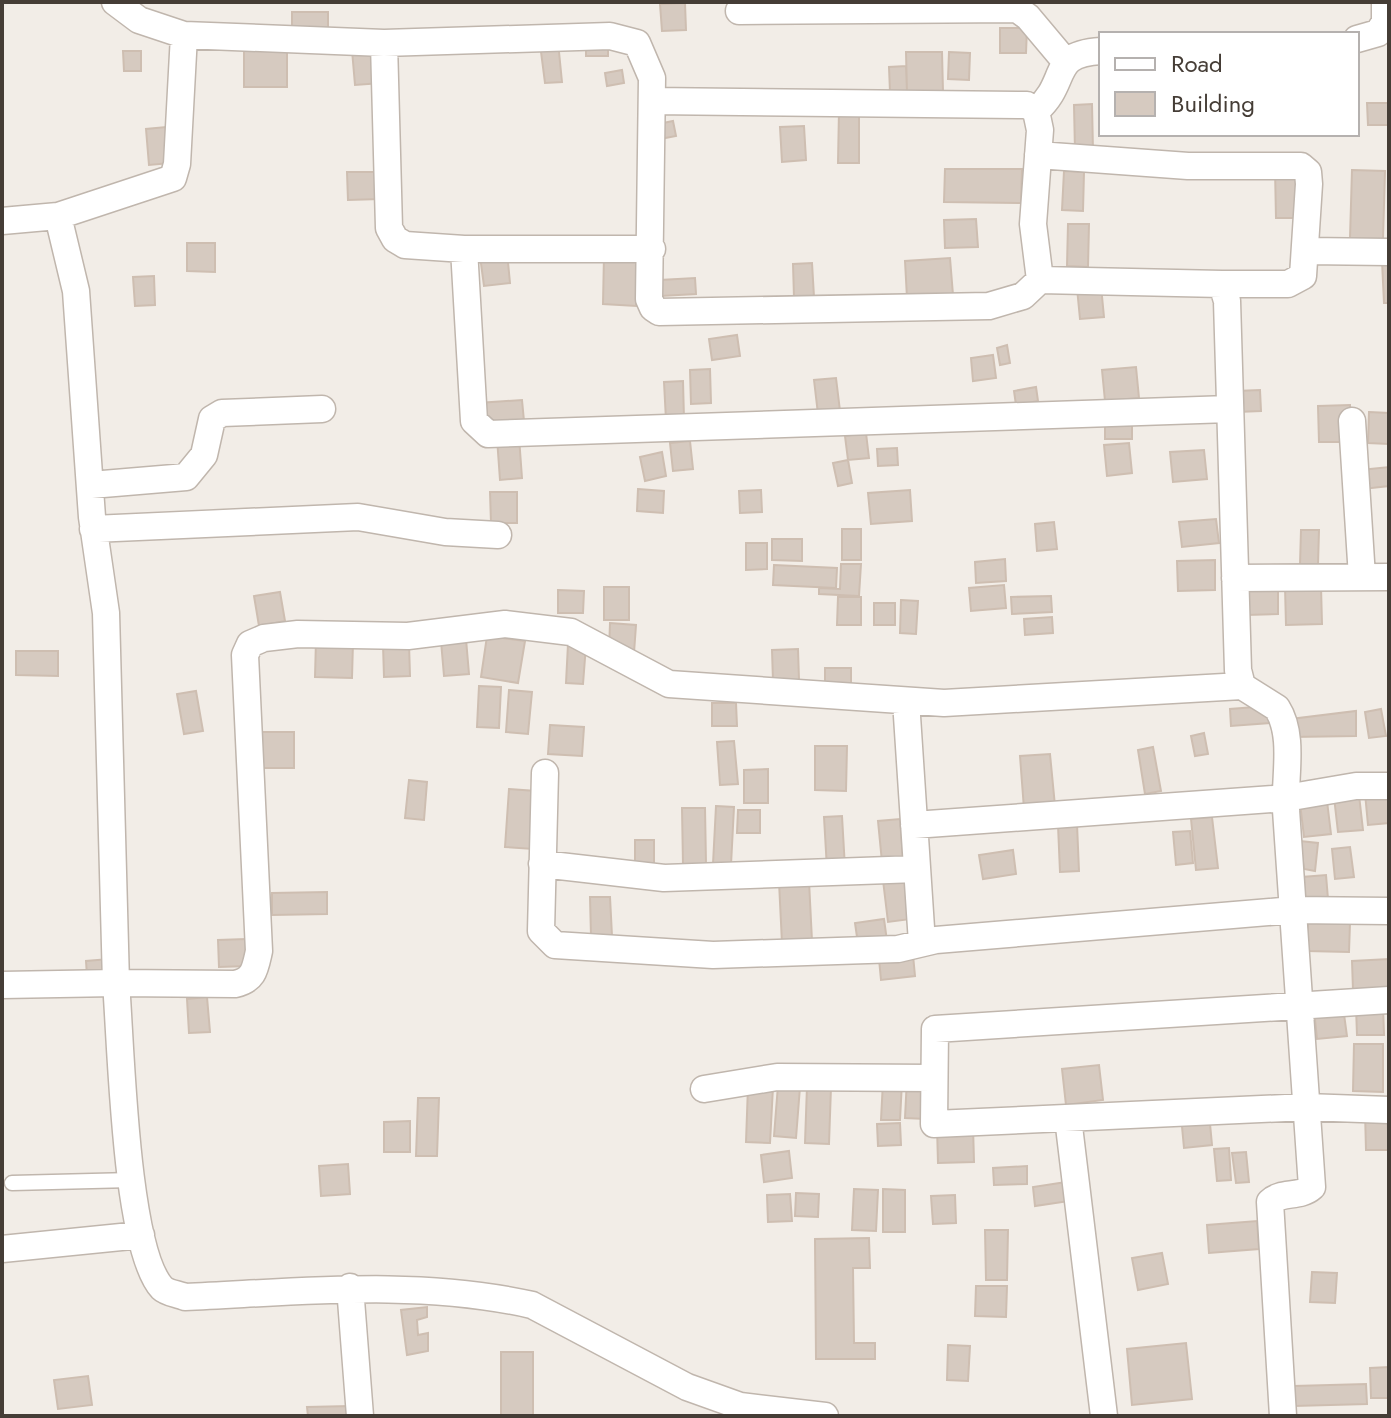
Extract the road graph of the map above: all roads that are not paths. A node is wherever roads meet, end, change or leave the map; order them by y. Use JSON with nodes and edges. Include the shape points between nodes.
{"nodes":[{"id":1,"x":115,"y":2,"type":"edge"},
{"id":2,"x":1038,"y":2,"type":"edge"},
{"id":3,"x":1385,"y":2,"type":"edge"},
{"id":4,"x":739,"y":11,"type":"dead end"},
{"id":5,"x":1038,"y":31,"type":"junction"},
{"id":6,"x":184,"y":35,"type":"junction"},
{"id":7,"x":1359,"y":38,"type":"edge"},
{"id":8,"x":384,"y":43,"type":"junction"},
{"id":9,"x":1099,"y":51,"type":"edge"},
{"id":10,"x":1065,"y":61,"type":"junction"},
{"id":11,"x":652,"y":101,"type":"junction"},
{"id":12,"x":1036,"y":111,"type":"junction"},
{"id":13,"x":1038,"y":155,"type":"junction"},
{"id":14,"x":58,"y":216,"type":"junction"},
{"id":15,"x":2,"y":221,"type":"edge"},
{"id":16,"x":464,"y":249,"type":"junction"},
{"id":17,"x":652,"y":249,"type":"junction"},
{"id":18,"x":1307,"y":251,"type":"junction"},
{"id":19,"x":1389,"y":252,"type":"edge"},
{"id":20,"x":1040,"y":280,"type":"junction"},
{"id":21,"x":1222,"y":284,"type":"junction"},
{"id":22,"x":322,"y":409,"type":"dead end"},
{"id":23,"x":1229,"y":409,"type":"junction"},
{"id":24,"x":1352,"y":421,"type":"dead end"},
{"id":25,"x":91,"y":485,"type":"junction"},
{"id":26,"x":93,"y":529,"type":"junction"},
{"id":27,"x":498,"y":535,"type":"dead end"},
{"id":28,"x":1362,"y":577,"type":"junction"},
{"id":29,"x":1389,"y":577,"type":"edge"},
{"id":30,"x":1235,"y":578,"type":"junction"},
{"id":31,"x":1242,"y":686,"type":"junction"},
{"id":32,"x":906,"y":701,"type":"junction"},
{"id":33,"x":545,"y":773,"type":"dead end"},
{"id":34,"x":1389,"y":786,"type":"edge"},
{"id":35,"x":1286,"y":798,"type":"junction"},
{"id":36,"x":914,"y":825,"type":"junction"},
{"id":37,"x":542,"y":864,"type":"junction"},
{"id":38,"x":917,"y":869,"type":"junction"},
{"id":39,"x":1293,"y":910,"type":"junction"},
{"id":40,"x":1389,"y":911,"type":"edge"},
{"id":41,"x":922,"y":943,"type":"junction"},
{"id":42,"x":116,"y":983,"type":"junction"},
{"id":43,"x":2,"y":985,"type":"edge"},
{"id":44,"x":1389,"y":1000,"type":"edge"},
{"id":45,"x":1297,"y":1004,"type":"junction"},
{"id":46,"x":933,"y":1078,"type":"junction"},
{"id":47,"x":704,"y":1089,"type":"dead end"},
{"id":48,"x":1306,"y":1107,"type":"junction"},
{"id":49,"x":1389,"y":1110,"type":"edge"},
{"id":50,"x":1068,"y":1118,"type":"junction"},
{"id":51,"x":132,"y":1180,"type":"junction"},
{"id":52,"x":12,"y":1183,"type":"dead end"},
{"id":53,"x":141,"y":1235,"type":"junction"},
{"id":54,"x":2,"y":1249,"type":"edge"},
{"id":55,"x":350,"y":1287,"type":"junction"},
{"id":56,"x":740,"y":1411,"type":"edge"},
{"id":57,"x":360,"y":1416,"type":"edge"},
{"id":58,"x":825,"y":1416,"type":"edge"},
{"id":59,"x":1104,"y":1416,"type":"edge"},
{"id":60,"x":1283,"y":1416,"type":"edge"}],
"edges":[{"from":1,"to":6,"type":"street","via":[[139,20]]},
{"from":2,"to":5,"type":"street"},
{"from":3,"to":7,"type":"street","via":[[1385,22],[1378,33]]},
{"from":4,"to":5,"type":"street","via":[[1017,9]]},
{"from":5,"to":10,"type":"street"},
{"from":6,"to":8,"type":"street"},
{"from":6,"to":14,"type":"street","via":[[173,178]]},
{"from":8,"to":11,"type":"street","via":[[610,36],[637,43],[652,78]]},
{"from":8,"to":16,"type":"street","via":[[389,228],[405,245]]},
{"from":9,"to":10,"type":"street","via":[[1078,53]]},
{"from":10,"to":12,"type":"street","via":[[1051,98]]},
{"from":11,"to":12,"type":"street","via":[[1010,104]]},
{"from":11,"to":17,"type":"street"},
{"from":12,"to":13,"type":"street"},
{"from":13,"to":18,"type":"street","via":[[1188,166],[1301,166],[1309,184]]},
{"from":13,"to":20,"type":"street","via":[[1033,224]]},
{"from":14,"to":15,"type":"street"},
{"from":14,"to":25,"type":"street","via":[[76,291]]},
{"from":16,"to":17,"type":"street"},
{"from":16,"to":23,"type":"street","via":[[474,421],[488,434]]},
{"from":17,"to":20,"type":"street","via":[[649,299],[653,308],[666,313],[989,306],[1023,296]]},
{"from":18,"to":19,"type":"street"},
{"from":18,"to":21,"type":"street","via":[[1297,283]]},
{"from":20,"to":21,"type":"street"},
{"from":21,"to":23,"type":"street","via":[[1227,301]]},
{"from":22,"to":25,"type":"street","via":[[222,413],[212,419],[204,455],[186,477]]},
{"from":23,"to":30,"type":"street"},
{"from":24,"to":28,"type":"street"},
{"from":25,"to":26,"type":"street"},
{"from":26,"to":27,"type":"street","via":[[358,517]]},
{"from":26,"to":42,"type":"street","via":[[109,656]]},
{"from":28,"to":29,"type":"street"},
{"from":28,"to":30,"type":"street"},
{"from":30,"to":31,"type":"street"},
{"from":31,"to":32,"type":"street"},
{"from":31,"to":35,"type":"street","via":[[1281,715]]},
{"from":32,"to":36,"type":"street"},
{"from":32,"to":42,"type":"street","via":[[669,684],[571,632],[542,627],[505,624],[408,636],[264,638],[250,644],[245,655],[259,951],[254,973],[247,982],[235,984]]},
{"from":33,"to":37,"type":"street"},
{"from":34,"to":35,"type":"street"},
{"from":35,"to":36,"type":"street"},
{"from":35,"to":39,"type":"street"},
{"from":36,"to":38,"type":"street"},
{"from":37,"to":38,"type":"street","via":[[664,878]]},
{"from":37,"to":41,"type":"street","via":[[541,931],[555,945],[713,955],[898,949]]},
{"from":38,"to":41,"type":"street"},
{"from":39,"to":40,"type":"street"},
{"from":39,"to":41,"type":"street"},
{"from":39,"to":45,"type":"street"},
{"from":42,"to":43,"type":"street"},
{"from":42,"to":51,"type":"street"},
{"from":44,"to":45,"type":"street"},
{"from":45,"to":46,"type":"street","via":[[935,1029]]},
{"from":45,"to":48,"type":"street"},
{"from":46,"to":47,"type":"street","via":[[777,1077]]},
{"from":46,"to":50,"type":"street","via":[[934,1124]]},
{"from":48,"to":49,"type":"street"},
{"from":48,"to":50,"type":"street"},
{"from":48,"to":60,"type":"street","via":[[1312,1187],[1270,1202]]},
{"from":50,"to":59,"type":"street"},
{"from":51,"to":52,"type":"lane"},
{"from":51,"to":53,"type":"street"},
{"from":53,"to":54,"type":"street"},
{"from":53,"to":55,"type":"street","via":[[151,1271],[164,1290],[185,1297]]},
{"from":55,"to":56,"type":"street","via":[[532,1305]]},
{"from":55,"to":57,"type":"street"},
{"from":56,"to":58,"type":"street"}]}
